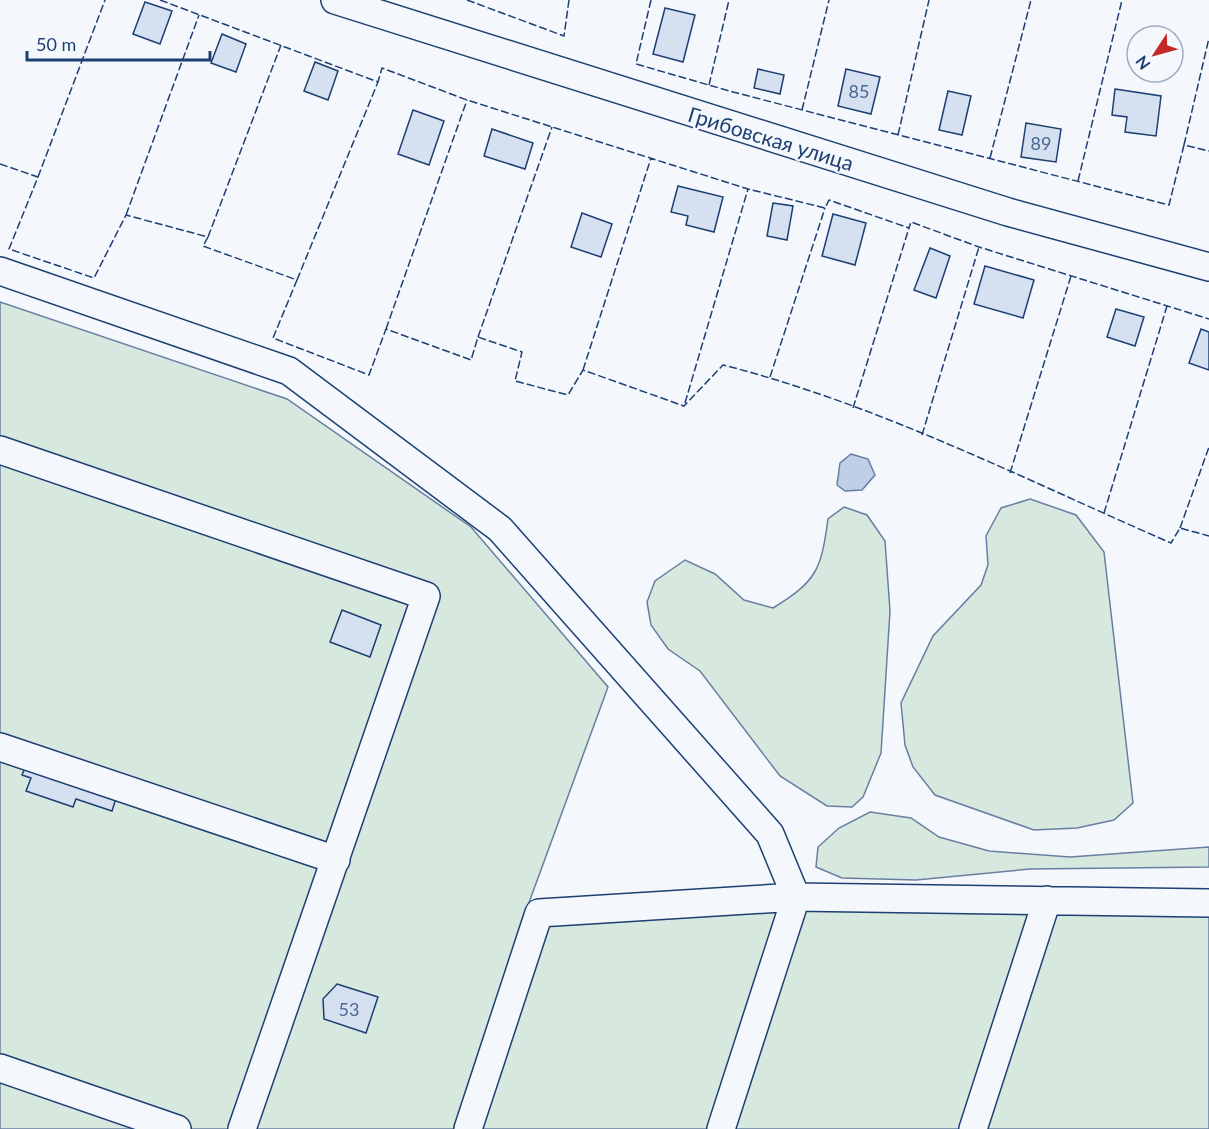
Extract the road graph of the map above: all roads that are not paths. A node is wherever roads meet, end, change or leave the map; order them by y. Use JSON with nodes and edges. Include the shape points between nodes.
{"nodes":[{"id":1,"x":335,"y":0,"type":"edge"},
{"id":2,"x":1209,"y":267,"type":"edge"},
{"id":3,"x":0,"y":271,"type":"edge"},
{"id":4,"x":0,"y":450,"type":"edge"},
{"id":5,"x":0,"y":747,"type":"edge"},
{"id":6,"x":336,"y":860,"type":"junction"},
{"id":7,"x":796,"y":897,"type":"junction"},
{"id":8,"x":1047,"y":900,"type":"junction"},
{"id":9,"x":1209,"y":903,"type":"edge"},
{"id":10,"x":0,"y":1068,"type":"edge"},
{"id":11,"x":177,"y":1129,"type":"edge"},
{"id":12,"x":242,"y":1129,"type":"edge"},
{"id":13,"x":468,"y":1129,"type":"edge"},
{"id":14,"x":721,"y":1129,"type":"edge"},
{"id":15,"x":973,"y":1129,"type":"edge"}],
"edges":[{"from":1,"to":2,"type":"street","name":"Грибовская улица","via":[[1008,212]]},
{"from":3,"to":7,"type":"street","via":[[289,371],[500,529],[770,834]]},
{"from":4,"to":6,"type":"street","via":[[426,596]]},
{"from":5,"to":6,"type":"street"},
{"from":6,"to":12,"type":"street"},
{"from":7,"to":8,"type":"street"},
{"from":7,"to":13,"type":"street","via":[[539,913]]},
{"from":7,"to":14,"type":"street"},
{"from":8,"to":9,"type":"street"},
{"from":8,"to":15,"type":"street"},
{"from":10,"to":11,"type":"street"}]}
